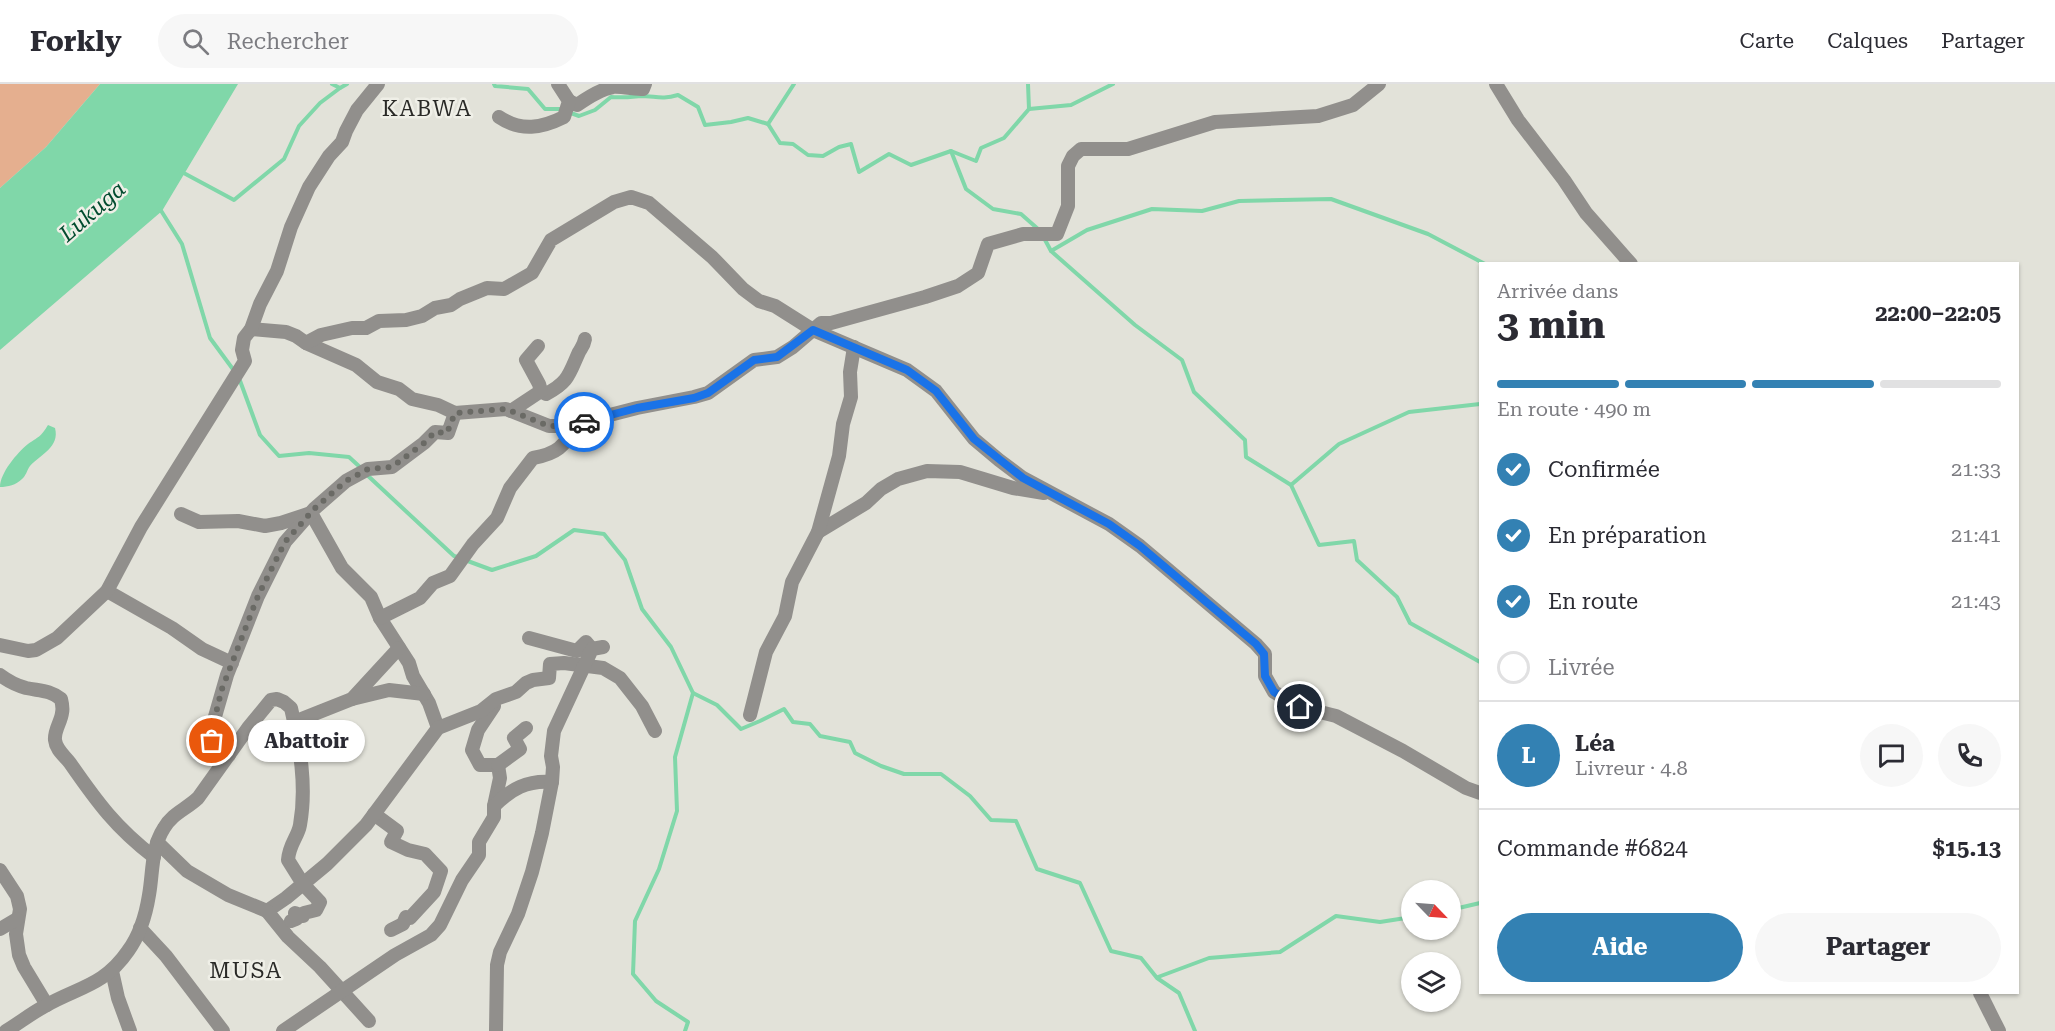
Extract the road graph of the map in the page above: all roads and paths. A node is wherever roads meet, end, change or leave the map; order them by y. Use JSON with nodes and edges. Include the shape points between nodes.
{"nodes":[{"id":1,"x":378,"y":84,"type":"edge"},
{"id":2,"x":558,"y":84,"type":"edge"},
{"id":3,"x":645,"y":84,"type":"edge"},
{"id":4,"x":1379,"y":84,"type":"edge"},
{"id":5,"x":1496,"y":84,"type":"edge"},
{"id":6,"x":569,"y":101,"type":"junction"},
{"id":7,"x":500,"y":117,"type":"dead end"},
{"id":8,"x":1629,"y":262,"type":"edge"},
{"id":9,"x":251,"y":329,"type":"junction"},
{"id":10,"x":813,"y":330,"type":"junction"},
{"id":11,"x":585,"y":339,"type":"dead end"},
{"id":12,"x":306,"y":343,"type":"junction"},
{"id":13,"x":538,"y":346,"type":"dead end"},
{"id":14,"x":854,"y":347,"type":"junction"},
{"id":15,"x":541,"y":390,"type":"junction"},
{"id":16,"x":511,"y":411,"type":"junction"},
{"id":17,"x":455,"y":413,"type":"junction"},
{"id":18,"x":575,"y":425,"type":"junction"},
{"id":19,"x":1050,"y":494,"type":"junction"},
{"id":20,"x":310,"y":513,"type":"junction"},
{"id":21,"x":181,"y":514,"type":"dead end"},
{"id":22,"x":818,"y":532,"type":"junction"},
{"id":23,"x":107,"y":591,"type":"junction"},
{"id":24,"x":380,"y":618,"type":"junction"},
{"id":25,"x":529,"y":638,"type":"dead end"},
{"id":26,"x":0,"y":645,"type":"edge"},
{"id":27,"x":399,"y":648,"type":"junction"},
{"id":28,"x":232,"y":663,"type":"junction"},
{"id":29,"x":584,"y":667,"type":"junction"},
{"id":30,"x":0,"y":675,"type":"edge"},
{"id":31,"x":424,"y":694,"type":"junction"},
{"id":32,"x":501,"y":697,"type":"junction"},
{"id":33,"x":352,"y":699,"type":"junction"},
{"id":34,"x":750,"y":715,"type":"dead end"},
{"id":35,"x":294,"y":722,"type":"junction"},
{"id":36,"x":438,"y":728,"type":"junction"},
{"id":37,"x":526,"y":728,"type":"dead end"},
{"id":38,"x":655,"y":731,"type":"dead end"},
{"id":39,"x":229,"y":755,"type":"junction"},
{"id":40,"x":498,"y":765,"type":"junction"},
{"id":41,"x":552,"y":782,"type":"junction"},
{"id":42,"x":1479,"y":793,"type":"edge"},
{"id":43,"x":494,"y":806,"type":"junction"},
{"id":44,"x":374,"y":814,"type":"junction"},
{"id":45,"x":157,"y":842,"type":"junction"},
{"id":46,"x":154,"y":857,"type":"junction"},
{"id":47,"x":0,"y":870,"type":"edge"},
{"id":48,"x":303,"y":884,"type":"junction"},
{"id":49,"x":267,"y":910,"type":"junction"},
{"id":50,"x":17,"y":919,"type":"junction"},
{"id":51,"x":291,"y":921,"type":"dead end"},
{"id":52,"x":140,"y":928,"type":"junction"},
{"id":53,"x":0,"y":929,"type":"edge"},
{"id":54,"x":391,"y":930,"type":"dead end"},
{"id":55,"x":112,"y":971,"type":"junction"},
{"id":56,"x":341,"y":991,"type":"junction"},
{"id":57,"x":1980,"y":994,"type":"edge"},
{"id":58,"x":46,"y":1005,"type":"junction"},
{"id":59,"x":369,"y":1021,"type":"dead end"},
{"id":60,"x":6,"y":1031,"type":"edge"},
{"id":61,"x":130,"y":1031,"type":"edge"},
{"id":62,"x":223,"y":1031,"type":"edge"},
{"id":63,"x":283,"y":1031,"type":"edge"},
{"id":64,"x":496,"y":1031,"type":"edge"},
{"id":65,"x":1999,"y":1031,"type":"edge"}],
"edges":[{"from":1,"to":9,"type":"street","via":[[309,187]]},
{"from":2,"to":6,"type":"street"},
{"from":3,"to":6,"type":"street","via":[[643,89],[615,86],[577,105]]},
{"from":4,"to":10,"type":"street","via":[[1353,105],[1318,116],[1215,122],[1128,149],[1081,149],[1068,166],[1068,206],[1057,234],[1023,234],[988,244],[978,273],[958,286],[821,323]]},
{"from":5,"to":8,"type":"street","via":[[1586,213]]},
{"from":6,"to":7,"type":"street","via":[[564,117],[547,125],[519,126]]},
{"from":9,"to":12,"type":"street","via":[[286,332]]},
{"from":9,"to":23,"type":"street","via":[[244,338],[245,361],[141,527]]},
{"from":10,"to":12,"type":"street","via":[[775,306],[759,302],[649,203],[631,196],[551,240],[532,273],[504,289],[487,288],[422,316],[321,334]]},
{"from":10,"to":14,"type":"street"},
{"from":10,"to":18,"type":"street","via":[[777,357],[754,360],[708,393]]},
{"from":11,"to":15,"type":"street","via":[[560,387],[546,394]]},
{"from":12,"to":17,"type":"street","via":[[356,365],[377,382],[399,389],[412,399]]},
{"from":13,"to":15,"type":"street","via":[[526,360]]},
{"from":14,"to":19,"type":"street","via":[[915,375],[936,391],[974,439]]},
{"from":14,"to":22,"type":"street","via":[[851,397]]},
{"from":15,"to":16,"type":"street"},
{"from":16,"to":17,"type":"street"},
{"from":16,"to":18,"type":"street","via":[[549,426]]},
{"from":17,"to":20,"type":"street","via":[[447,433],[435,432],[392,467],[368,469],[346,481]]},
{"from":18,"to":24,"type":"street","via":[[563,445],[550,455],[532,458],[510,488],[496,518],[450,576],[433,583],[420,598]]},
{"from":19,"to":22,"type":"street","via":[[960,472],[927,471],[898,479]]},
{"from":19,"to":42,"type":"street","via":[[1109,524],[1229,619],[1264,654],[1265,676],[1274,692],[1300,707],[1336,716]]},
{"from":20,"to":21,"type":"street","via":[[265,526],[238,521],[199,522]]},
{"from":20,"to":24,"type":"street","via":[[342,568],[371,597]]},
{"from":20,"to":28,"type":"street","via":[[285,542],[258,596]]},
{"from":22,"to":34,"type":"street","via":[[792,582],[784,616],[766,652]]},
{"from":23,"to":26,"type":"street","via":[[57,638],[36,650]]},
{"from":23,"to":28,"type":"street"},
{"from":24,"to":27,"type":"street"},
{"from":25,"to":29,"type":"street","via":[[577,651],[586,642],[597,648]]},
{"from":27,"to":31,"type":"street"},
{"from":27,"to":33,"type":"street"},
{"from":28,"to":39,"type":"street","via":[[220,694],[211,737]]},
{"from":29,"to":32,"type":"street","via":[[550,664],[549,678],[533,680]]},
{"from":29,"to":38,"type":"street","via":[[603,669],[620,678]]},
{"from":29,"to":41,"type":"street","via":[[554,731]]},
{"from":30,"to":46,"type":"street","via":[[25,688],[52,692],[61,699],[62,714],[55,741],[60,753],[117,826]]},
{"from":31,"to":33,"type":"street","via":[[389,690]]},
{"from":31,"to":36,"type":"street"},
{"from":32,"to":36,"type":"street","via":[[482,711]]},
{"from":32,"to":40,"type":"street","via":[[478,730],[472,750],[480,765]]},
{"from":33,"to":35,"type":"street"},
{"from":35,"to":39,"type":"street","via":[[291,708],[277,699],[271,700]]},
{"from":35,"to":48,"type":"street","via":[[304,800],[300,829],[292,841],[288,860]]},
{"from":36,"to":44,"type":"street"},
{"from":37,"to":40,"type":"street","via":[[514,738],[520,749]]},
{"from":39,"to":45,"type":"street","via":[[198,798],[175,813]]},
{"from":40,"to":43,"type":"street","via":[[500,778]]},
{"from":41,"to":43,"type":"street","via":[[536,781],[512,791]]},
{"from":41,"to":64,"type":"street","via":[[532,872],[497,965]]},
{"from":43,"to":56,"type":"street","via":[[494,817],[479,842],[479,855],[440,925]]},
{"from":44,"to":48,"type":"street","via":[[345,847]]},
{"from":44,"to":54,"type":"street","via":[[397,831],[392,842],[425,854],[441,871],[434,892],[410,918]]},
{"from":45,"to":46,"type":"street"},
{"from":45,"to":49,"type":"street","via":[[187,871],[228,895]]},
{"from":46,"to":52,"type":"street","via":[[149,898]]},
{"from":47,"to":50,"type":"street","via":[[17,896]]},
{"from":48,"to":49,"type":"street"},
{"from":48,"to":51,"type":"street","via":[[320,902],[316,910],[303,916],[295,913],[296,920]]},
{"from":49,"to":56,"type":"street"},
{"from":50,"to":53,"type":"street"},
{"from":50,"to":58,"type":"street","via":[[19,955]]},
{"from":52,"to":55,"type":"street"},
{"from":52,"to":62,"type":"street"},
{"from":55,"to":58,"type":"street"},
{"from":55,"to":61,"type":"street"},
{"from":56,"to":59,"type":"street"},
{"from":56,"to":63,"type":"street"},
{"from":57,"to":65,"type":"street"},
{"from":58,"to":60,"type":"street"}]}
